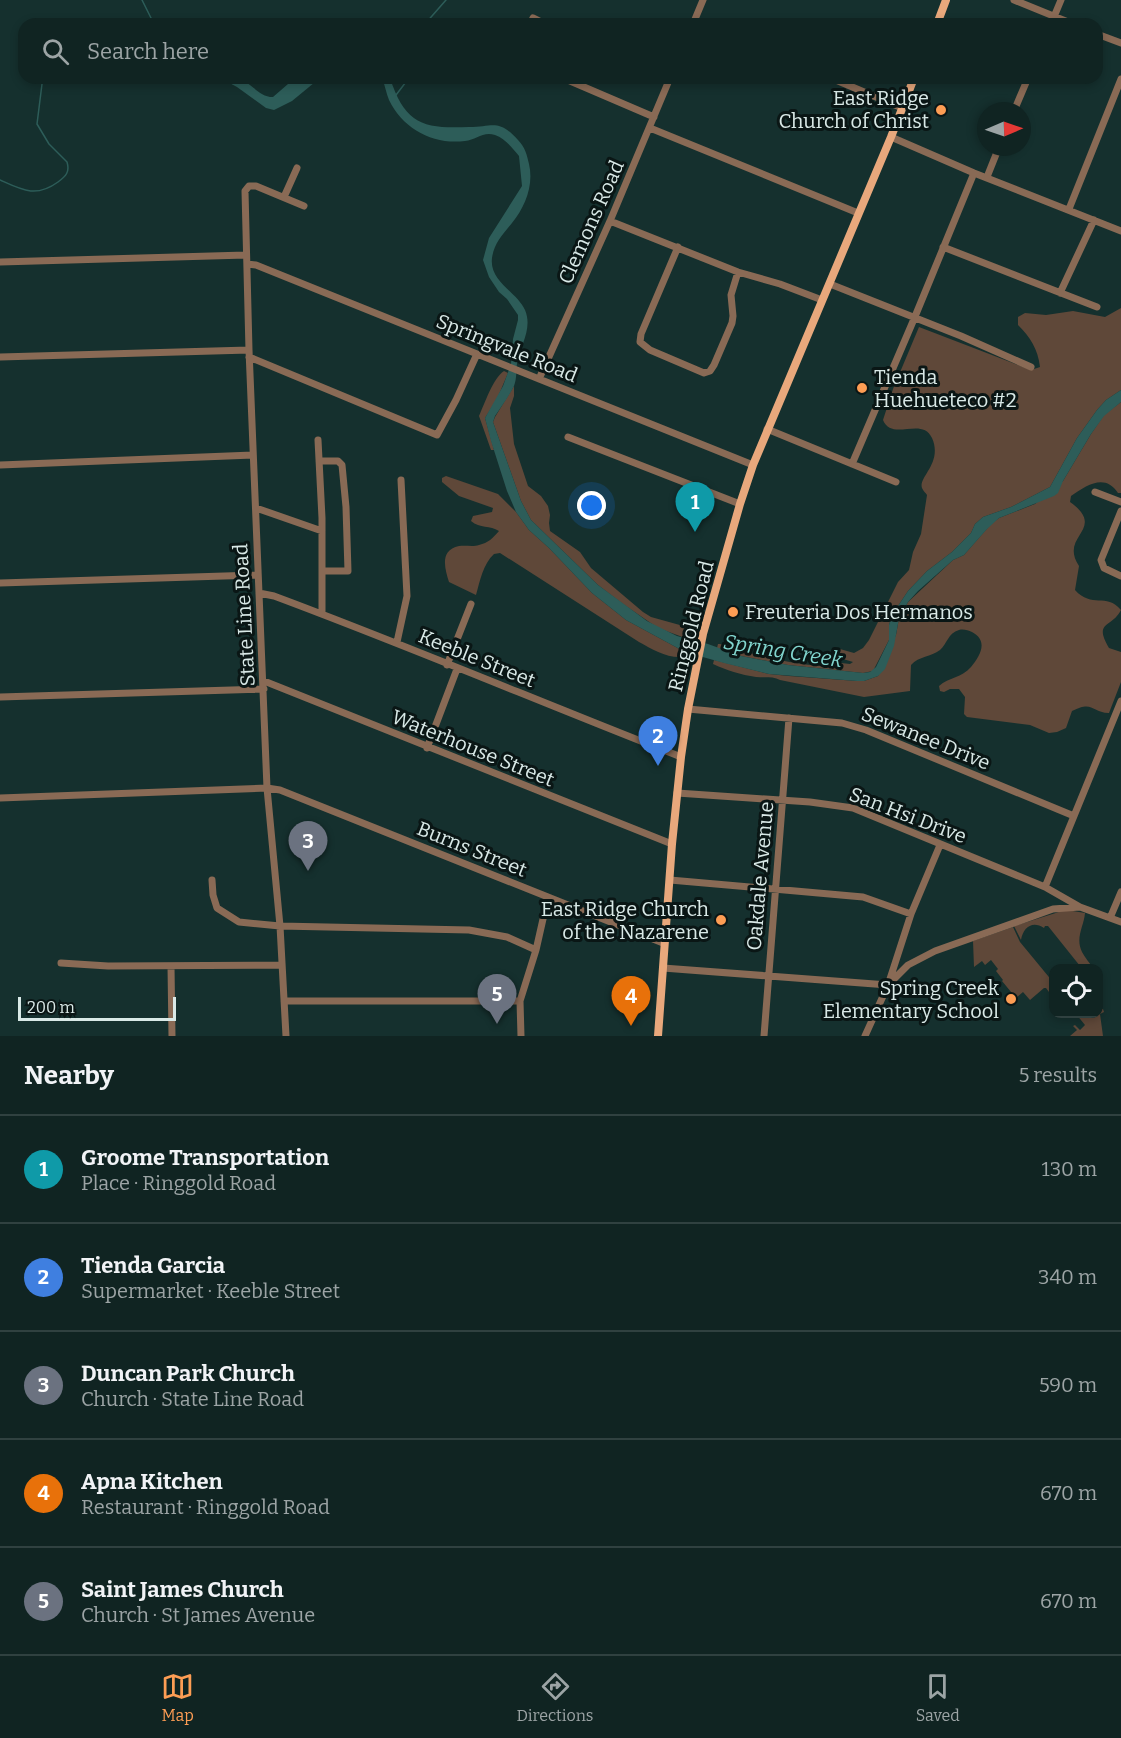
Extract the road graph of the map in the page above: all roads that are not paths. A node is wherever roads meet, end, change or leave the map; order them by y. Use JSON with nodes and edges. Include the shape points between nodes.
{"nodes":[{"id":1,"x":704,"y":0,"type":"edge"},
{"id":2,"x":945,"y":0,"type":"edge"},
{"id":3,"x":1014,"y":0,"type":"edge"},
{"id":4,"x":1061,"y":0,"type":"edge"},
{"id":5,"x":699,"y":18,"type":"edge"},
{"id":6,"x":938,"y":18,"type":"edge"},
{"id":7,"x":1049,"y":18,"type":"edge"},
{"id":8,"x":1054,"y":18,"type":"edge"},
{"id":9,"x":1103,"y":36,"type":"edge"},
{"id":10,"x":1121,"y":44,"type":"edge"},
{"id":11,"x":1121,"y":80,"type":"edge"},
{"id":12,"x":577,"y":84,"type":"edge"},
{"id":13,"x":666,"y":84,"type":"edge"},
{"id":14,"x":845,"y":84,"type":"edge"},
{"id":15,"x":912,"y":84,"type":"edge"},
{"id":16,"x":1025,"y":84,"type":"edge"},
{"id":17,"x":1018,"y":102,"type":"edge"},
{"id":18,"x":902,"y":108,"type":"junction"},
{"id":19,"x":654,"y":117,"type":"junction"},
{"id":20,"x":650,"y":128,"type":"junction"},
{"id":21,"x":891,"y":137,"type":"junction"},
{"id":22,"x":995,"y":156,"type":"edge"},
{"id":23,"x":297,"y":168,"type":"dead end"},
{"id":24,"x":974,"y":173,"type":"junction"},
{"id":25,"x":987,"y":177,"type":"junction"},
{"id":26,"x":284,"y":198,"type":"junction"},
{"id":27,"x":304,"y":206,"type":"dead end"},
{"id":28,"x":1069,"y":209,"type":"junction"},
{"id":29,"x":858,"y":213,"type":"junction"},
{"id":30,"x":1094,"y":220,"type":"junction"},
{"id":31,"x":610,"y":222,"type":"junction"},
{"id":32,"x":1121,"y":231,"type":"edge"},
{"id":33,"x":678,"y":247,"type":"junction"},
{"id":34,"x":943,"y":247,"type":"junction"},
{"id":35,"x":246,"y":255,"type":"junction"},
{"id":36,"x":0,"y":262,"type":"edge"},
{"id":37,"x":247,"y":264,"type":"junction"},
{"id":38,"x":738,"y":273,"type":"junction"},
{"id":39,"x":830,"y":284,"type":"junction"},
{"id":40,"x":1060,"y":293,"type":"junction"},
{"id":41,"x":822,"y":300,"type":"junction"},
{"id":42,"x":1097,"y":307,"type":"dead end"},
{"id":43,"x":914,"y":319,"type":"junction"},
{"id":44,"x":249,"y":353,"type":"junction"},
{"id":45,"x":477,"y":354,"type":"junction"},
{"id":46,"x":0,"y":357,"type":"edge"},
{"id":47,"x":1031,"y":367,"type":"dead end"},
{"id":48,"x":539,"y":379,"type":"junction"},
{"id":49,"x":767,"y":429,"type":"junction"},
{"id":50,"x":568,"y":437,"type":"dead end"},
{"id":51,"x":318,"y":440,"type":"dead end"},
{"id":52,"x":253,"y":454,"type":"junction"},
{"id":53,"x":319,"y":461,"type":"junction"},
{"id":54,"x":852,"y":464,"type":"junction"},
{"id":55,"x":0,"y":465,"type":"edge"},
{"id":56,"x":753,"y":465,"type":"junction"},
{"id":57,"x":401,"y":480,"type":"dead end"},
{"id":58,"x":896,"y":482,"type":"dead end"},
{"id":59,"x":1095,"y":492,"type":"dead end"},
{"id":60,"x":1121,"y":502,"type":"edge"},
{"id":61,"x":740,"y":504,"type":"junction"},
{"id":62,"x":256,"y":508,"type":"junction"},
{"id":63,"x":1121,"y":511,"type":"edge"},
{"id":64,"x":322,"y":518,"type":"junction"},
{"id":65,"x":309,"y":527,"type":"junction"},
{"id":66,"x":322,"y":531,"type":"junction"},
{"id":67,"x":323,"y":571,"type":"junction"},
{"id":68,"x":258,"y":575,"type":"junction"},
{"id":69,"x":1121,"y":576,"type":"edge"},
{"id":70,"x":0,"y":583,"type":"edge"},
{"id":71,"x":259,"y":593,"type":"junction"},
{"id":72,"x":471,"y":604,"type":"dead end"},
{"id":73,"x":322,"y":614,"type":"junction"},
{"id":74,"x":397,"y":642,"type":"junction"},
{"id":75,"x":447,"y":665,"type":"junction"},
{"id":76,"x":457,"y":669,"type":"junction"},
{"id":77,"x":264,"y":685,"type":"junction"},
{"id":78,"x":0,"y":697,"type":"edge"},
{"id":79,"x":1121,"y":701,"type":"edge"},
{"id":80,"x":688,"y":709,"type":"junction"},
{"id":81,"x":789,"y":718,"type":"junction"},
{"id":82,"x":427,"y":748,"type":"junction"},
{"id":83,"x":681,"y":758,"type":"junction"},
{"id":84,"x":267,"y":788,"type":"junction"},
{"id":85,"x":677,"y":793,"type":"junction"},
{"id":86,"x":0,"y":798,"type":"edge"},
{"id":87,"x":783,"y":800,"type":"junction"},
{"id":88,"x":1074,"y":816,"type":"junction"},
{"id":89,"x":672,"y":844,"type":"junction"},
{"id":90,"x":940,"y":845,"type":"junction"},
{"id":91,"x":212,"y":880,"type":"dead end"},
{"id":92,"x":670,"y":880,"type":"junction"},
{"id":93,"x":1045,"y":887,"type":"junction"},
{"id":94,"x":776,"y":888,"type":"junction"},
{"id":95,"x":1121,"y":892,"type":"edge"},
{"id":96,"x":549,"y":897,"type":"junction"},
{"id":97,"x":1080,"y":907,"type":"junction"},
{"id":98,"x":911,"y":914,"type":"junction"},
{"id":99,"x":1110,"y":918,"type":"junction"},
{"id":100,"x":1121,"y":922,"type":"edge"},
{"id":101,"x":280,"y":926,"type":"junction"},
{"id":102,"x":663,"y":943,"type":"junction"},
{"id":103,"x":536,"y":950,"type":"junction"},
{"id":104,"x":61,"y":963,"type":"dead end"},
{"id":105,"x":282,"y":965,"type":"junction"},
{"id":106,"x":171,"y":966,"type":"junction"},
{"id":107,"x":663,"y":968,"type":"junction"},
{"id":108,"x":768,"y":977,"type":"junction"},
{"id":109,"x":888,"y":985,"type":"junction"},
{"id":110,"x":285,"y":1001,"type":"junction"},
{"id":111,"x":520,"y":1001,"type":"junction"},
{"id":112,"x":172,"y":1036,"type":"edge"},
{"id":113,"x":286,"y":1036,"type":"edge"},
{"id":114,"x":520,"y":1036,"type":"edge"},
{"id":115,"x":658,"y":1036,"type":"edge"},
{"id":116,"x":764,"y":1036,"type":"edge"},
{"id":117,"x":865,"y":1036,"type":"edge"}],
"edges":[{"from":1,"to":5,"type":"street"},
{"from":2,"to":6,"type":"main road"},
{"from":3,"to":7,"type":"street"},
{"from":4,"to":8,"type":"street"},
{"from":9,"to":10,"type":"street"},
{"from":11,"to":28,"type":"street"},
{"from":12,"to":19,"type":"street"},
{"from":13,"to":19,"type":"street","name":"Clemons Road"},
{"from":14,"to":18,"type":"street"},
{"from":15,"to":18,"type":"main road","name":"Ringgold Road"},
{"from":16,"to":17,"type":"street"},
{"from":18,"to":21,"type":"main road","name":"Ringgold Road"},
{"from":19,"to":20,"type":"street","name":"Clemons Road"},
{"from":20,"to":29,"type":"street"},
{"from":20,"to":31,"type":"street","name":"Clemons Road"},
{"from":21,"to":24,"type":"street"},
{"from":21,"to":29,"type":"main road","name":"Ringgold Road"},
{"from":22,"to":25,"type":"street"},
{"from":23,"to":26,"type":"street"},
{"from":24,"to":25,"type":"street"},
{"from":24,"to":34,"type":"street"},
{"from":25,"to":28,"type":"street"},
{"from":26,"to":27,"type":"street"},
{"from":26,"to":35,"type":"street","name":"State Line Road","via":[[256,186],[245,191]]},
{"from":28,"to":30,"type":"street"},
{"from":29,"to":39,"type":"main road","name":"Ringgold Road"},
{"from":30,"to":32,"type":"street"},
{"from":30,"to":40,"type":"street"},
{"from":31,"to":33,"type":"street"},
{"from":31,"to":48,"type":"street","name":"Clemons Road"},
{"from":33,"to":38,"type":"street"},
{"from":33,"to":38,"type":"street","via":[[640,342],[704,374],[714,365],[732,323],[731,295]]},
{"from":34,"to":40,"type":"street"},
{"from":34,"to":43,"type":"street"},
{"from":35,"to":36,"type":"street"},
{"from":35,"to":37,"type":"street","name":"State Line Road"},
{"from":37,"to":44,"type":"street","name":"State Line Road"},
{"from":37,"to":45,"type":"street","name":"Springvale Road"},
{"from":38,"to":41,"type":"street"},
{"from":39,"to":41,"type":"main road","name":"Ringgold Road"},
{"from":39,"to":43,"type":"street"},
{"from":40,"to":42,"type":"street"},
{"from":41,"to":49,"type":"main road","name":"Ringgold Road"},
{"from":43,"to":47,"type":"street"},
{"from":43,"to":54,"type":"street"},
{"from":44,"to":45,"type":"street","via":[[436,435]]},
{"from":44,"to":46,"type":"street"},
{"from":44,"to":52,"type":"street","name":"State Line Road"},
{"from":45,"to":48,"type":"street","name":"Springvale Road"},
{"from":48,"to":56,"type":"street","name":"Springvale Road"},
{"from":49,"to":54,"type":"street"},
{"from":49,"to":56,"type":"main road","name":"Ringgold Road"},
{"from":50,"to":61,"type":"street"},
{"from":51,"to":53,"type":"street"},
{"from":52,"to":55,"type":"street"},
{"from":52,"to":62,"type":"street","name":"State Line Road"},
{"from":53,"to":64,"type":"street"},
{"from":53,"to":67,"type":"street","via":[[338,461],[342,465],[346,507],[348,571]]},
{"from":54,"to":58,"type":"street"},
{"from":56,"to":61,"type":"main road","name":"Ringgold Road"},
{"from":57,"to":74,"type":"street","via":[[407,596]]},
{"from":59,"to":60,"type":"street"},
{"from":61,"to":80,"type":"main road","name":"Ringgold Road","via":[[703,634]]},
{"from":62,"to":65,"type":"street"},
{"from":62,"to":68,"type":"street","name":"State Line Road"},
{"from":63,"to":69,"type":"street","via":[[1101,561],[1104,568]]},
{"from":64,"to":65,"type":"street"},
{"from":64,"to":66,"type":"street"},
{"from":65,"to":66,"type":"street"},
{"from":66,"to":67,"type":"street"},
{"from":67,"to":73,"type":"street"},
{"from":68,"to":70,"type":"street"},
{"from":68,"to":71,"type":"street","name":"State Line Road"},
{"from":71,"to":73,"type":"street","name":"Keeble Street"},
{"from":71,"to":77,"type":"street","name":"State Line Road"},
{"from":72,"to":75,"type":"street"},
{"from":73,"to":74,"type":"street","name":"Keeble Street"},
{"from":74,"to":75,"type":"street","name":"Keeble Street"},
{"from":75,"to":76,"type":"street","name":"Keeble Street"},
{"from":76,"to":82,"type":"street"},
{"from":76,"to":83,"type":"street","name":"Keeble Street"},
{"from":77,"to":78,"type":"street"},
{"from":77,"to":82,"type":"street","name":"Waterhouse Street"},
{"from":77,"to":84,"type":"street","name":"State Line Road"},
{"from":79,"to":88,"type":"street"},
{"from":80,"to":81,"type":"street","name":"Sewanee Drive"},
{"from":80,"to":83,"type":"main road","name":"Ringgold Road"},
{"from":81,"to":87,"type":"street","name":"Oakdale Avenue"},
{"from":81,"to":88,"type":"street","name":"Sewanee Drive","via":[[842,723],[866,730]]},
{"from":82,"to":89,"type":"street","name":"Waterhouse Street"},
{"from":83,"to":85,"type":"main road","name":"Ringgold Road"},
{"from":84,"to":86,"type":"street","name":"Burns Street"},
{"from":84,"to":96,"type":"street","name":"Burns Street"},
{"from":84,"to":101,"type":"street","name":"State Line Road"},
{"from":85,"to":87,"type":"street","name":"San Hsi Drive"},
{"from":85,"to":89,"type":"main road","name":"Ringgold Road"},
{"from":87,"to":90,"type":"street","name":"San Hsi Drive","via":[[853,808]]},
{"from":87,"to":94,"type":"street","name":"Oakdale Avenue"},
{"from":88,"to":93,"type":"street"},
{"from":89,"to":92,"type":"main road","name":"Ringgold Road"},
{"from":90,"to":93,"type":"street","name":"San Hsi Drive"},
{"from":90,"to":98,"type":"street"},
{"from":91,"to":101,"type":"street","via":[[217,908],[229,917],[239,922]]},
{"from":92,"to":94,"type":"street"},
{"from":92,"to":102,"type":"main road","name":"Ringgold Road"},
{"from":93,"to":97,"type":"street","name":"San Hsi Drive"},
{"from":94,"to":98,"type":"street","via":[[863,897]]},
{"from":94,"to":108,"type":"street","name":"Oakdale Avenue"},
{"from":95,"to":99,"type":"street"},
{"from":96,"to":102,"type":"street","name":"Burns Street"},
{"from":96,"to":103,"type":"street"},
{"from":97,"to":99,"type":"street","name":"San Hsi Drive"},
{"from":97,"to":109,"type":"street","via":[[1053,909],[935,951],[908,965]]},
{"from":98,"to":109,"type":"street"},
{"from":99,"to":100,"type":"street","name":"San Hsi Drive"},
{"from":101,"to":103,"type":"street","via":[[469,930],[507,937]]},
{"from":101,"to":105,"type":"street","name":"State Line Road"},
{"from":102,"to":107,"type":"main road","name":"Ringgold Road"},
{"from":103,"to":111,"type":"street"},
{"from":104,"to":106,"type":"street"},
{"from":105,"to":106,"type":"street"},
{"from":105,"to":110,"type":"street","name":"State Line Road"},
{"from":106,"to":112,"type":"street"},
{"from":107,"to":108,"type":"street"},
{"from":107,"to":115,"type":"main road","name":"Ringgold Road"},
{"from":108,"to":109,"type":"street"},
{"from":108,"to":116,"type":"street","name":"Oakdale Avenue"},
{"from":109,"to":117,"type":"street"},
{"from":110,"to":111,"type":"street"},
{"from":110,"to":113,"type":"street","name":"State Line Road"},
{"from":111,"to":114,"type":"street"}]}
